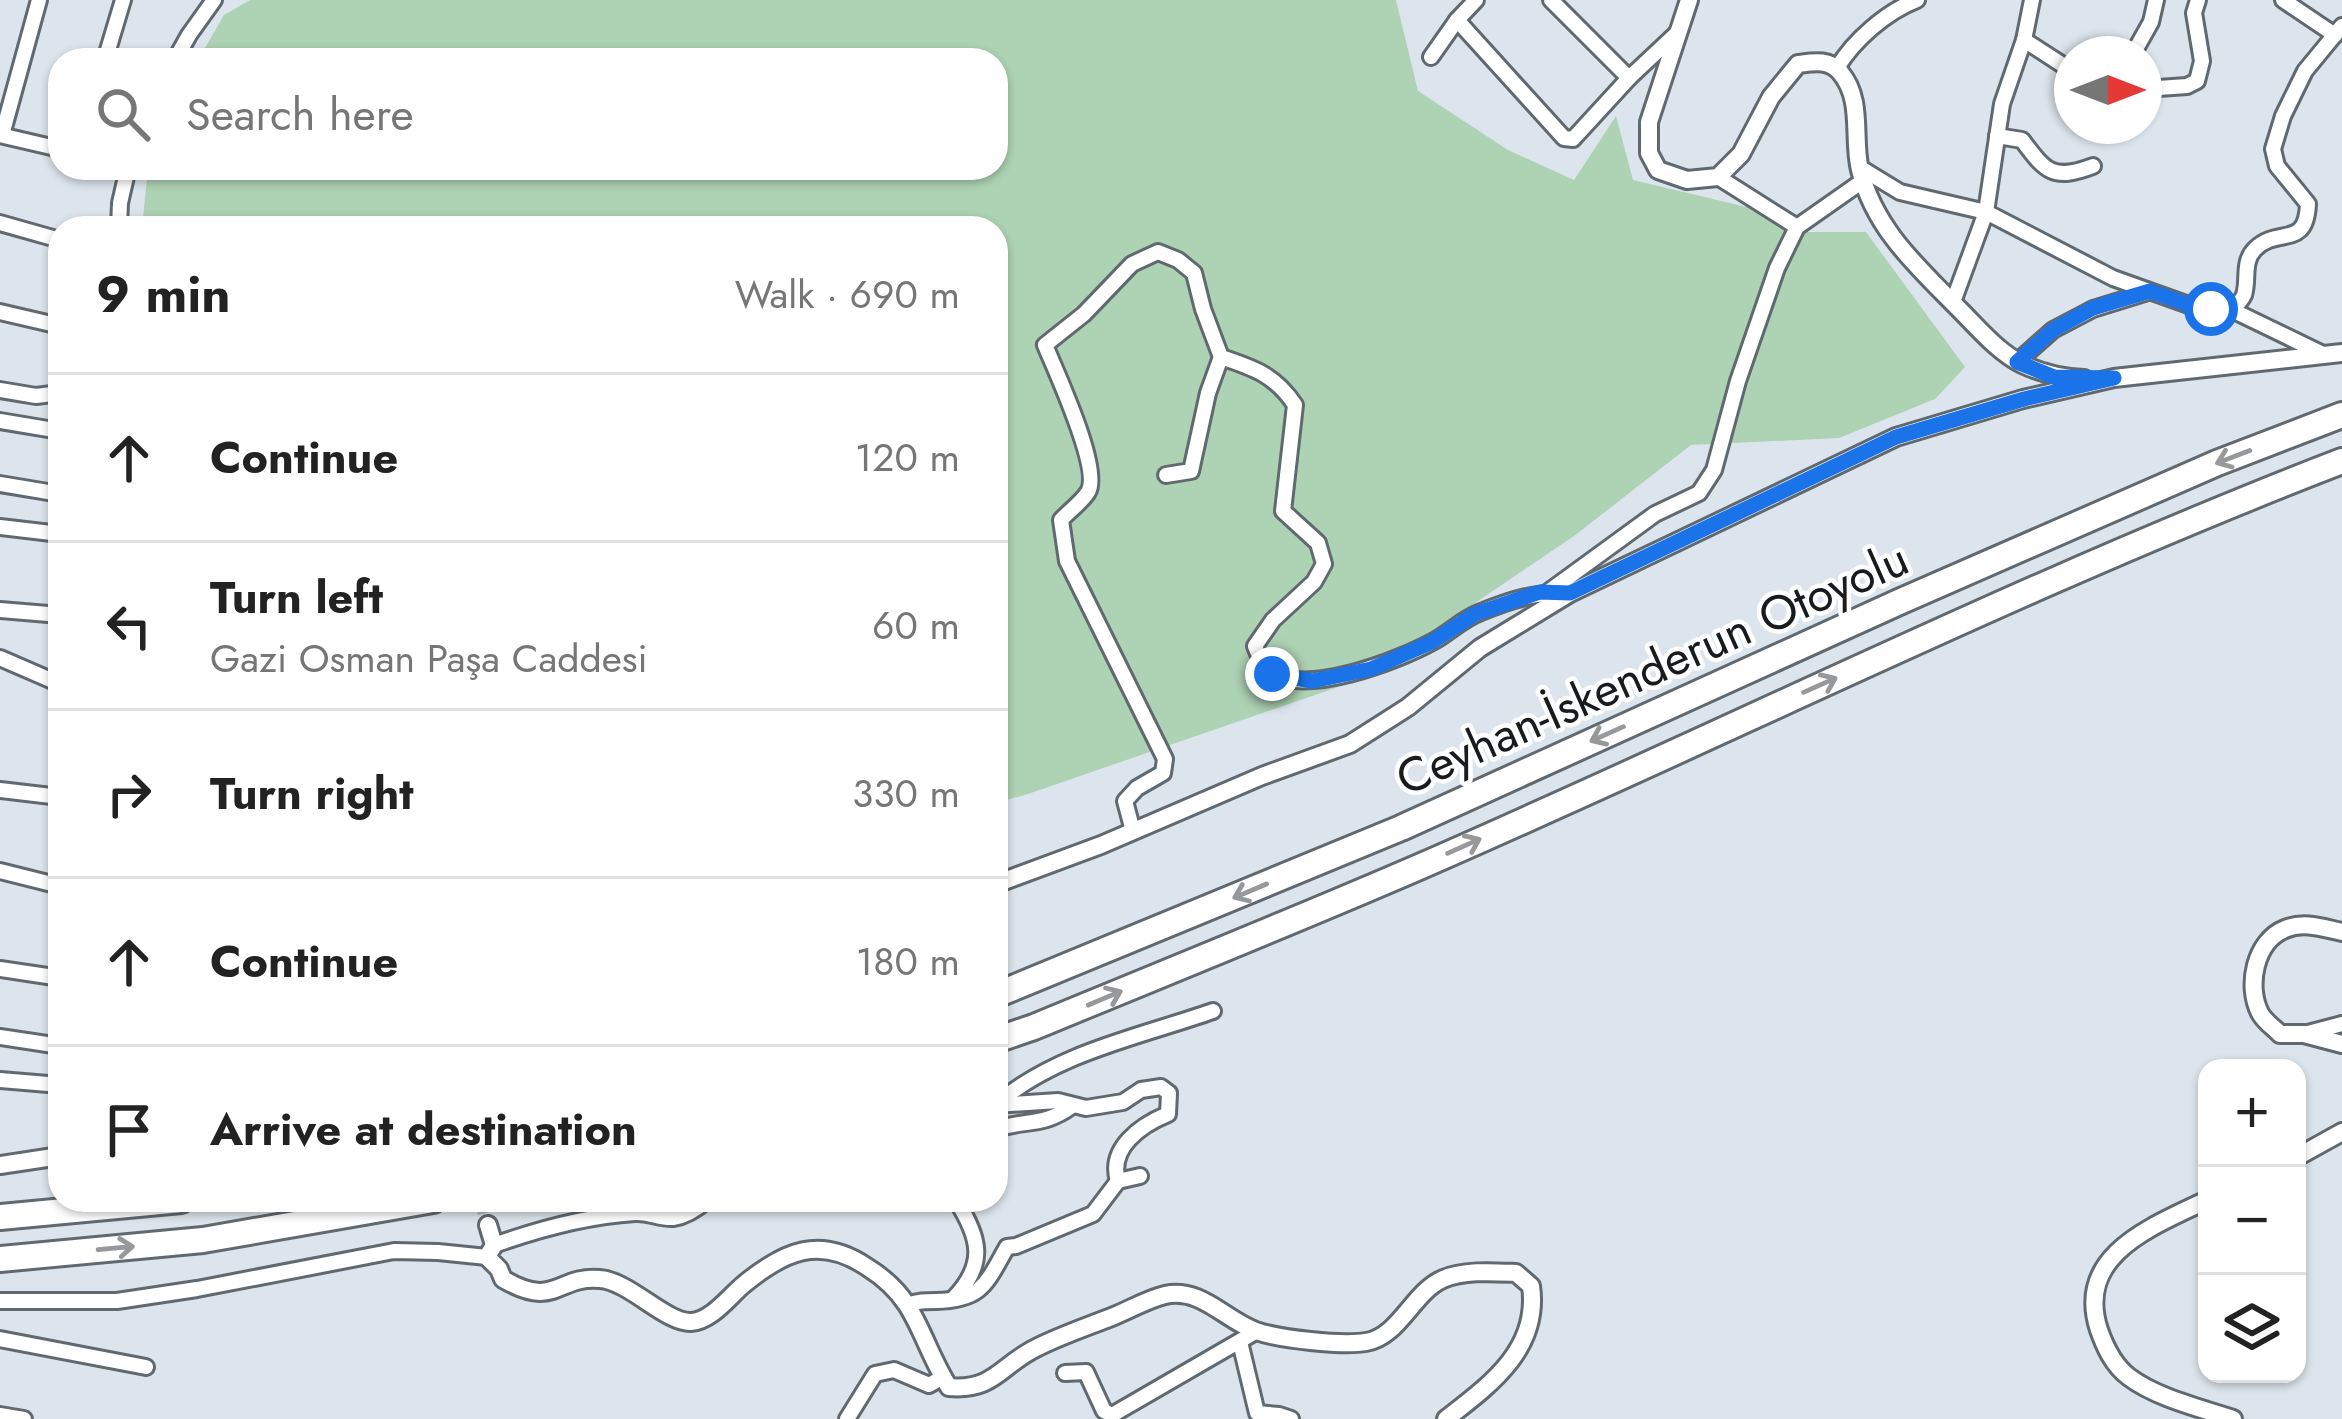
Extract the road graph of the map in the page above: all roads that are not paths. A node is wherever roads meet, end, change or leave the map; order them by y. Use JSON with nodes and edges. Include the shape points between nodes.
{"nodes":[{"id":1,"x":39,"y":0,"type":"edge"},
{"id":2,"x":123,"y":0,"type":"edge"},
{"id":3,"x":214,"y":0,"type":"edge"},
{"id":4,"x":1476,"y":0,"type":"edge"},
{"id":5,"x":1551,"y":0,"type":"edge"},
{"id":6,"x":1689,"y":0,"type":"edge"},
{"id":7,"x":1917,"y":0,"type":"edge"},
{"id":8,"x":2032,"y":0,"type":"edge"},
{"id":9,"x":2156,"y":0,"type":"edge"},
{"id":10,"x":2198,"y":0,"type":"edge"},
{"id":11,"x":2283,"y":0,"type":"edge"},
{"id":12,"x":1457,"y":20,"type":"junction"},
{"id":13,"x":2338,"y":30,"type":"edge"},
{"id":14,"x":1678,"y":32,"type":"junction"},
{"id":15,"x":2143,"y":36,"type":"edge"},
{"id":16,"x":2024,"y":40,"type":"junction"},
{"id":17,"x":109,"y":48,"type":"edge"},
{"id":18,"x":181,"y":48,"type":"edge"},
{"id":19,"x":1431,"y":57,"type":"dead end"},
{"id":20,"x":2054,"y":59,"type":"edge"},
{"id":21,"x":1838,"y":68,"type":"junction"},
{"id":22,"x":1629,"y":78,"type":"junction"},
{"id":23,"x":2162,"y":88,"type":"edge"},
{"id":24,"x":1,"y":135,"type":"edge"},
{"id":25,"x":1997,"y":136,"type":"junction"},
{"id":26,"x":48,"y":146,"type":"edge"},
{"id":27,"x":2093,"y":166,"type":"dead end"},
{"id":28,"x":1861,"y":174,"type":"junction"},
{"id":29,"x":1718,"y":177,"type":"junction"},
{"id":30,"x":125,"y":180,"type":"edge"},
{"id":31,"x":1986,"y":212,"type":"junction"},
{"id":32,"x":119,"y":216,"type":"edge"},
{"id":33,"x":0,"y":223,"type":"edge"},
{"id":34,"x":1797,"y":227,"type":"junction"},
{"id":35,"x":48,"y":237,"type":"edge"},
{"id":36,"x":2150,"y":291,"type":"junction"},
{"id":37,"x":1953,"y":302,"type":"junction"},
{"id":38,"x":2232,"y":310,"type":"junction"},
{"id":39,"x":0,"y":312,"type":"edge"},
{"id":40,"x":48,"y":323,"type":"edge"},
{"id":41,"x":2335,"y":355,"type":"edge"},
{"id":42,"x":1221,"y":357,"type":"junction"},
{"id":43,"x":2017,"y":362,"type":"junction"},
{"id":44,"x":2114,"y":378,"type":"junction"},
{"id":45,"x":0,"y":390,"type":"edge"},
{"id":46,"x":48,"y":394,"type":"edge"},
{"id":47,"x":2342,"y":415,"type":"edge"},
{"id":48,"x":0,"y":421,"type":"edge"},
{"id":49,"x":48,"y":429,"type":"edge"},
{"id":50,"x":2342,"y":461,"type":"edge"},
{"id":51,"x":1166,"y":475,"type":"dead end"},
{"id":52,"x":0,"y":484,"type":"edge"},
{"id":53,"x":48,"y":492,"type":"edge"},
{"id":54,"x":0,"y":527,"type":"edge"},
{"id":55,"x":48,"y":533,"type":"edge"},
{"id":56,"x":1547,"y":592,"type":"junction"},
{"id":57,"x":1570,"y":593,"type":"junction"},
{"id":58,"x":0,"y":610,"type":"edge"},
{"id":59,"x":48,"y":614,"type":"edge"},
{"id":60,"x":0,"y":658,"type":"edge"},
{"id":61,"x":48,"y":678,"type":"edge"},
{"id":62,"x":0,"y":790,"type":"edge"},
{"id":63,"x":48,"y":796,"type":"edge"},
{"id":64,"x":1133,"y":831,"type":"junction"},
{"id":65,"x":0,"y":871,"type":"edge"},
{"id":66,"x":1008,"y":879,"type":"edge"},
{"id":67,"x":48,"y":883,"type":"edge"},
{"id":68,"x":2342,"y":932,"type":"edge"},
{"id":69,"x":0,"y":969,"type":"edge"},
{"id":70,"x":48,"y":976,"type":"edge"},
{"id":71,"x":1008,"y":990,"type":"edge"},
{"id":72,"x":1213,"y":1011,"type":"dead end"},
{"id":73,"x":2342,"y":1024,"type":"edge"},
{"id":74,"x":2304,"y":1034,"type":"junction"},
{"id":75,"x":1008,"y":1036,"type":"edge"},
{"id":76,"x":0,"y":1037,"type":"edge"},
{"id":77,"x":48,"y":1044,"type":"edge"},
{"id":78,"x":2342,"y":1044,"type":"edge"},
{"id":79,"x":0,"y":1080,"type":"edge"},
{"id":80,"x":48,"y":1084,"type":"edge"},
{"id":81,"x":1008,"y":1094,"type":"edge"},
{"id":82,"x":1008,"y":1104,"type":"edge"},
{"id":83,"x":1072,"y":1106,"type":"junction"},
{"id":84,"x":1008,"y":1125,"type":"edge"},
{"id":85,"x":2342,"y":1132,"type":"edge"},
{"id":86,"x":2306,"y":1152,"type":"edge"},
{"id":87,"x":48,"y":1158,"type":"edge"},
{"id":88,"x":0,"y":1166,"type":"edge"},
{"id":89,"x":1140,"y":1176,"type":"dead end"},
{"id":90,"x":1118,"y":1181,"type":"junction"},
{"id":91,"x":2198,"y":1204,"type":"edge"},
{"id":92,"x":53,"y":1212,"type":"edge"},
{"id":93,"x":364,"y":1212,"type":"edge"},
{"id":94,"x":642,"y":1212,"type":"edge"},
{"id":95,"x":642,"y":1212,"type":"edge"},
{"id":96,"x":692,"y":1212,"type":"edge"},
{"id":97,"x":964,"y":1212,"type":"edge"},
{"id":98,"x":0,"y":1217,"type":"edge"},
{"id":99,"x":488,"y":1225,"type":"tunnel mouth"},
{"id":100,"x":490,"y":1251,"type":"junction"},
{"id":101,"x":0,"y":1259,"type":"edge"},
{"id":102,"x":953,"y":1299,"type":"junction"},
{"id":103,"x":0,"y":1301,"type":"edge"},
{"id":104,"x":907,"y":1305,"type":"junction"},
{"id":105,"x":1257,"y":1331,"type":"junction"},
{"id":106,"x":0,"y":1339,"type":"edge"},
{"id":107,"x":1240,"y":1342,"type":"junction"},
{"id":108,"x":146,"y":1367,"type":"dead end"},
{"id":109,"x":1065,"y":1373,"type":"dead end"},
{"id":110,"x":943,"y":1378,"type":"junction"},
{"id":111,"x":1147,"y":1397,"type":"junction"},
{"id":112,"x":2196,"y":1413,"type":"edge"},
{"id":113,"x":0,"y":1415,"type":"edge"},
{"id":114,"x":24,"y":1419,"type":"edge"},
{"id":115,"x":847,"y":1419,"type":"edge"},
{"id":116,"x":1132,"y":1419,"type":"edge"},
{"id":117,"x":1291,"y":1419,"type":"edge"},
{"id":118,"x":1446,"y":1419,"type":"edge"},
{"id":119,"x":2233,"y":1419,"type":"edge"}],
"edges":[{"from":1,"to":24,"type":"street"},
{"from":2,"to":17,"type":"street"},
{"from":3,"to":18,"type":"street"},
{"from":4,"to":12,"type":"street"},
{"from":5,"to":22,"type":"street"},
{"from":6,"to":14,"type":"street"},
{"from":7,"to":21,"type":"street","via":[[1848,50]]},
{"from":8,"to":16,"type":"street"},
{"from":9,"to":15,"type":"street"},
{"from":10,"to":23,"type":"street","via":[[2197,81]]},
{"from":11,"to":13,"type":"street"},
{"from":12,"to":19,"type":"street"},
{"from":12,"to":22,"type":"street","via":[[1564,138],[1573,139]]},
{"from":13,"to":38,"type":"street","via":[[2305,71],[2272,149],[2308,203],[2307,220],[2297,234],[2256,248],[2244,298]]},
{"from":14,"to":22,"type":"street"},
{"from":14,"to":29,"type":"street","via":[[1648,122],[1649,153],[1658,170],[1687,180]]},
{"from":16,"to":20,"type":"street"},
{"from":16,"to":25,"type":"street"},
{"from":21,"to":28,"type":"street","via":[[1858,120]]},
{"from":21,"to":29,"type":"street","via":[[1798,64]]},
{"from":24,"to":26,"type":"street"},
{"from":25,"to":27,"type":"street","via":[[2021,140],[2051,172]]},
{"from":25,"to":31,"type":"street"},
{"from":28,"to":31,"type":"street"},
{"from":28,"to":34,"type":"street"},
{"from":28,"to":37,"type":"street","via":[[1906,257]]},
{"from":29,"to":34,"type":"street"},
{"from":30,"to":32,"type":"street"},
{"from":31,"to":36,"type":"street"},
{"from":31,"to":37,"type":"street"},
{"from":33,"to":35,"type":"street"},
{"from":34,"to":56,"type":"street","via":[[1738,381],[1714,470],[1699,493],[1654,514]]},
{"from":36,"to":38,"type":"street","via":[[2200,309]]},
{"from":36,"to":43,"type":"street","via":[[2093,308]]},
{"from":37,"to":43,"type":"street"},
{"from":38,"to":41,"type":"street"},
{"from":39,"to":40,"type":"street"},
{"from":41,"to":44,"type":"street"},
{"from":42,"to":51,"type":"street","via":[[1191,471]]},
{"from":42,"to":56,"type":"street","via":[[1281,383],[1295,405],[1283,511],[1318,543],[1324,564],[1255,646],[1272,674],[1312,681],[1371,669],[1475,614]]},
{"from":42,"to":64,"type":"street","via":[[1194,273],[1159,252],[1132,264],[1045,345],[1092,472],[1090,490],[1060,520],[1066,561],[1165,759],[1163,773],[1125,801]]},
{"from":43,"to":44,"type":"street","via":[[2054,377]]},
{"from":44,"to":57,"type":"street","via":[[1896,437]]},
{"from":45,"to":46,"type":"street"},
{"from":47,"to":71,"type":"highway","name":"Ceyhan-İskenderun Otoyolu","one_way":true,"via":[[1899,602],[1401,828]]},
{"from":48,"to":49,"type":"street"},
{"from":75,"to":50,"type":"highway","name":"Ceyhan-İskenderun Otoyolu","one_way":true,"via":[[1419,867],[1917,640]]},
{"from":52,"to":53,"type":"street"},
{"from":54,"to":55,"type":"street"},
{"from":56,"to":57,"type":"street"},
{"from":57,"to":64,"type":"street","via":[[1350,744]]},
{"from":58,"to":59,"type":"street"},
{"from":60,"to":61,"type":"street"},
{"from":62,"to":63,"type":"street"},
{"from":64,"to":66,"type":"street"},
{"from":65,"to":67,"type":"street"},
{"from":68,"to":74,"type":"street","via":[[2283,929],[2255,966],[2261,1015],[2280,1034]]},
{"from":69,"to":70,"type":"street"},
{"from":72,"to":81,"type":"street","via":[[1101,1046]]},
{"from":73,"to":74,"type":"street"},
{"from":74,"to":78,"type":"street"},
{"from":76,"to":77,"type":"street"},
{"from":79,"to":80,"type":"street"},
{"from":82,"to":83,"type":"street"},
{"from":83,"to":84,"type":"street","via":[[1053,1120]]},
{"from":83,"to":90,"type":"street","via":[[1123,1102],[1161,1087],[1169,1094],[1168,1114],[1127,1142]]},
{"from":85,"to":86,"type":"street"},
{"from":87,"to":88,"type":"street"},
{"from":89,"to":90,"type":"street"},
{"from":90,"to":102,"type":"street","via":[[1093,1214],[1006,1247],[986,1285]]},
{"from":91,"to":112,"type":"street","via":[[2115,1253],[2095,1304],[2117,1366]]},
{"from":92,"to":98,"type":"highway"},
{"from":101,"to":93,"type":"highway","one_way":true,"via":[[203,1240]]},
{"from":94,"to":96,"type":"street"},
{"from":95,"to":100,"type":"street","via":[[532,1231]]},
{"from":97,"to":102,"type":"street","via":[[976,1262]]},
{"from":99,"to":100,"type":"street"},
{"from":100,"to":103,"type":"street","via":[[394,1251],[117,1301]]},
{"from":100,"to":104,"type":"street","via":[[503,1279],[534,1293],[600,1279],[692,1322],[789,1254],[832,1250],[887,1280]]},
{"from":102,"to":104,"type":"street"},
{"from":104,"to":110,"type":"street"},
{"from":105,"to":107,"type":"street"},
{"from":105,"to":110,"type":"street","via":[[1195,1295],[1168,1294],[1033,1349],[970,1389],[949,1387]]},
{"from":105,"to":118,"type":"street","via":[[1369,1342],[1442,1279],[1516,1273],[1531,1286],[1525,1337],[1500,1376]]},
{"from":106,"to":108,"type":"street"},
{"from":107,"to":111,"type":"street"},
{"from":107,"to":117,"type":"street","via":[[1257,1412]]},
{"from":109,"to":111,"type":"street","via":[[1085,1372],[1112,1414]]},
{"from":110,"to":115,"type":"street","via":[[929,1385],[894,1370],[875,1375]]},
{"from":111,"to":116,"type":"street"},
{"from":112,"to":119,"type":"street"},
{"from":113,"to":114,"type":"street"}]}
